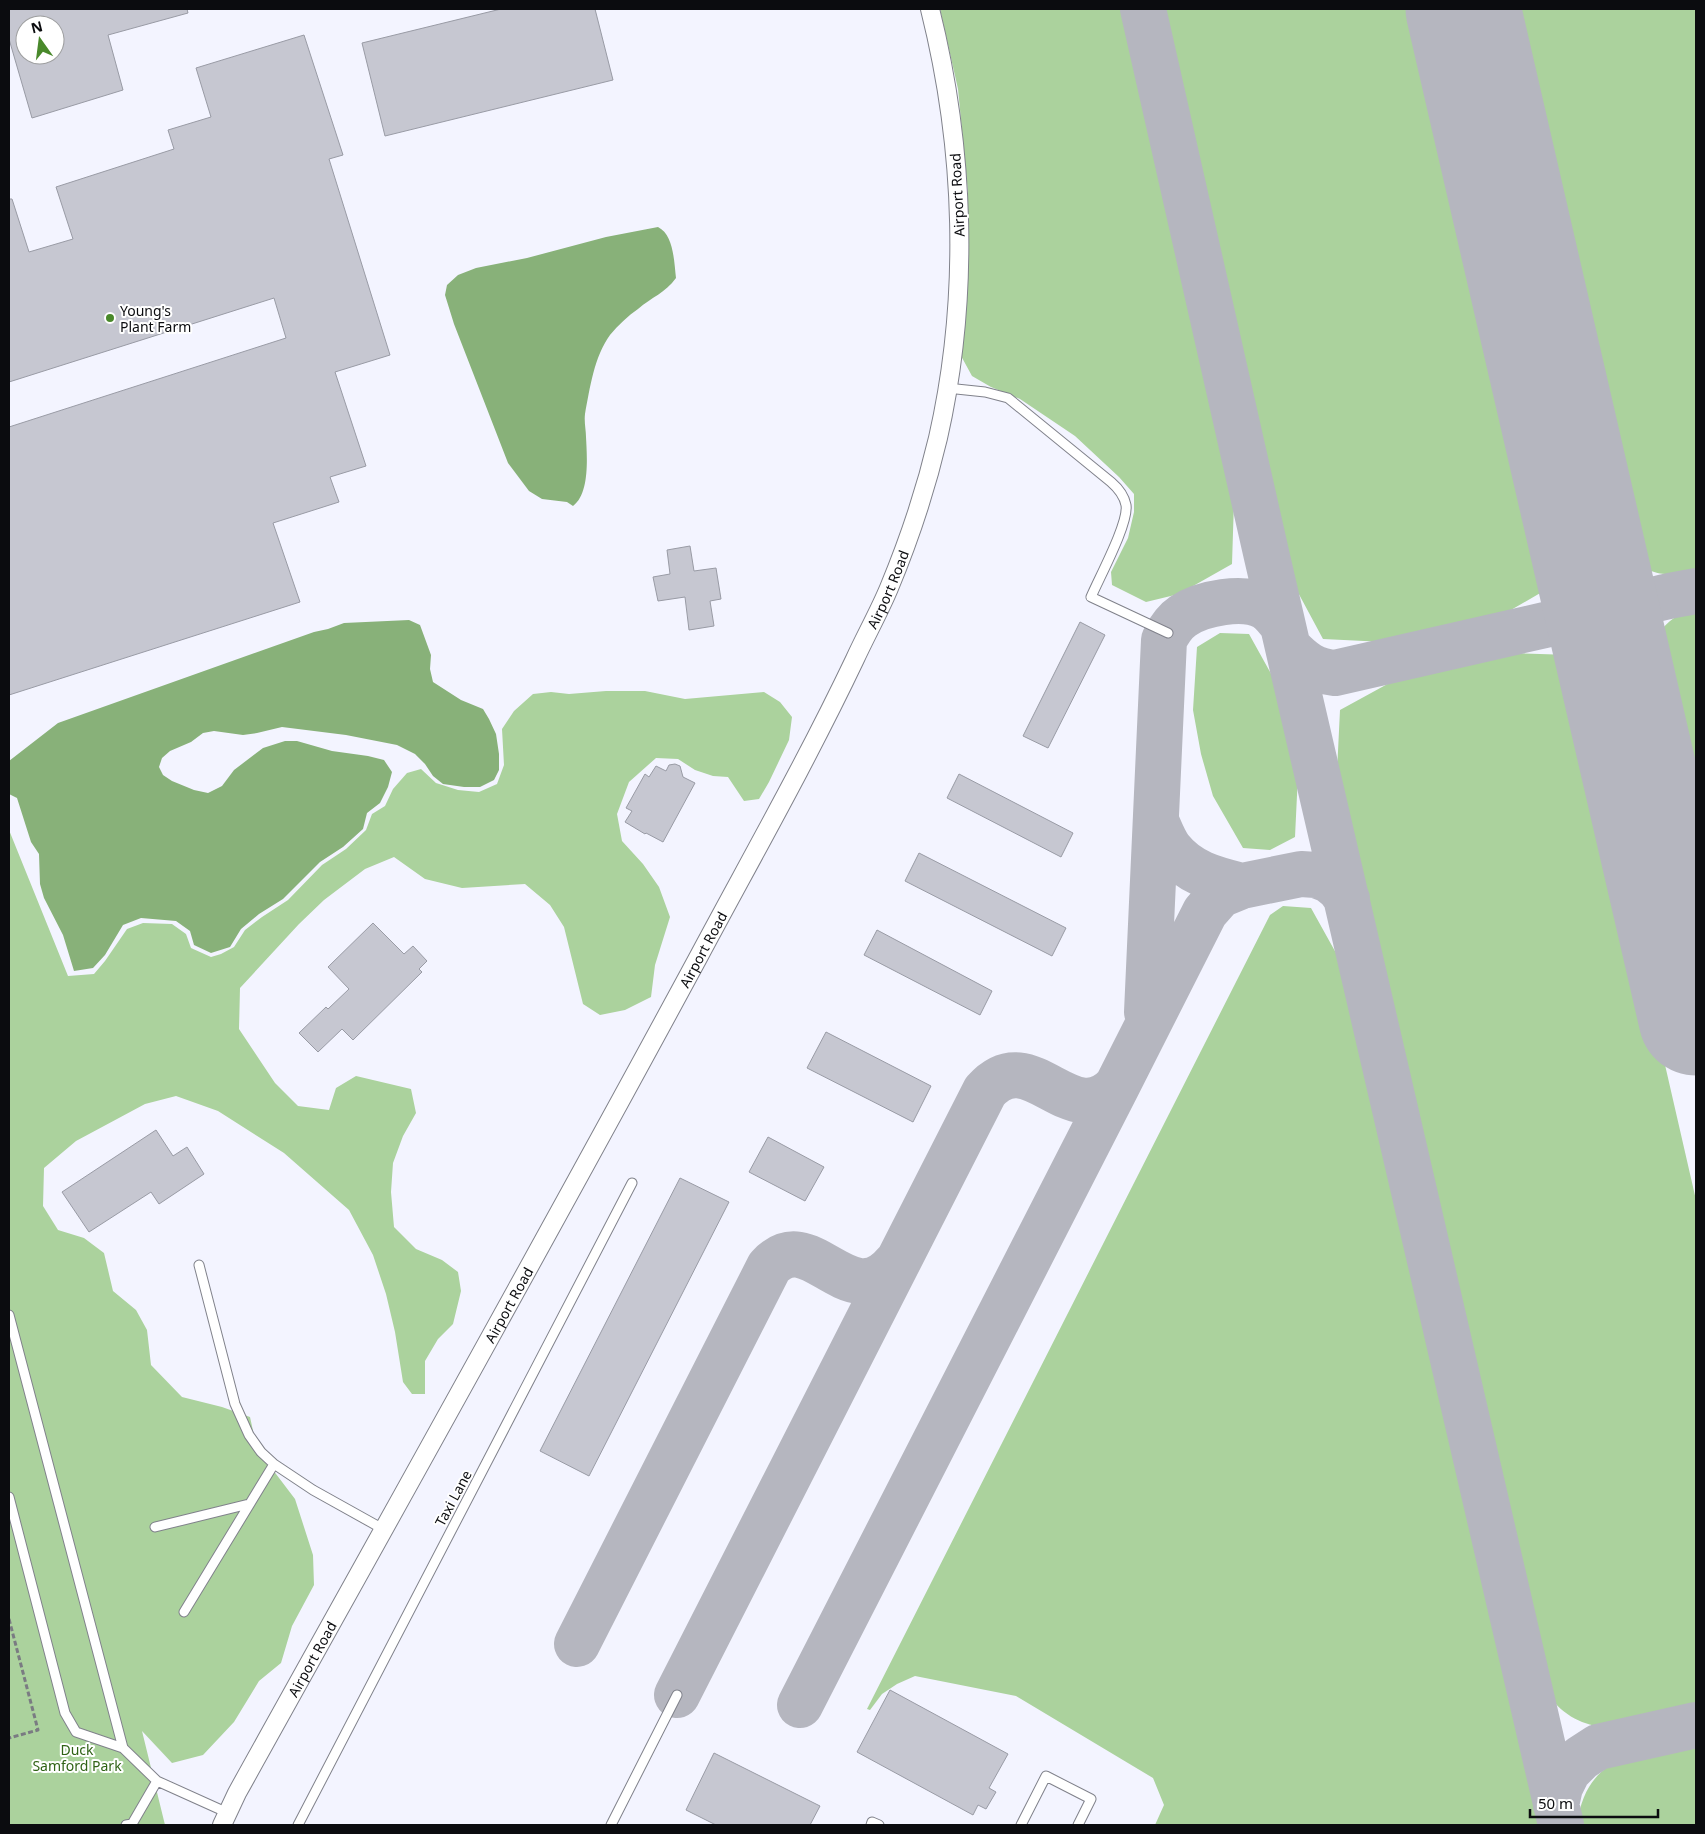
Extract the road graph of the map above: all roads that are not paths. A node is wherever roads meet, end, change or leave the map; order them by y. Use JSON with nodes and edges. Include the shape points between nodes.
{"nodes":[{"id":1,"x":930,"y":9,"type":"edge"},
{"id":2,"x":947,"y":388,"type":"junction"},
{"id":3,"x":1168,"y":633,"type":"dead end"},
{"id":4,"x":632,"y":1183,"type":"dead end"},
{"id":5,"x":199,"y":1266,"type":"dead end"},
{"id":6,"x":9,"y":1315,"type":"edge"},
{"id":7,"x":274,"y":1464,"type":"junction"},
{"id":8,"x":9,"y":1497,"type":"edge"},
{"id":9,"x":249,"y":1504,"type":"junction"},
{"id":10,"x":155,"y":1527,"type":"dead end"},
{"id":11,"x":383,"y":1529,"type":"junction"},
{"id":12,"x":184,"y":1612,"type":"dead end"},
{"id":13,"x":677,"y":1695,"type":"dead end"},
{"id":14,"x":123,"y":1748,"type":"junction"},
{"id":15,"x":157,"y":1781,"type":"junction"},
{"id":16,"x":225,"y":1819,"type":"edge"},
{"id":17,"x":126,"y":1825,"type":"edge"},
{"id":18,"x":298,"y":1825,"type":"edge"},
{"id":19,"x":611,"y":1825,"type":"edge"},
{"id":20,"x":871,"y":1825,"type":"edge"},
{"id":21,"x":879,"y":1825,"type":"edge"},
{"id":22,"x":1021,"y":1825,"type":"edge"},
{"id":23,"x":1078,"y":1825,"type":"edge"}],
"edges":[{"from":1,"to":2,"type":"street","name":"Airport Road","via":[[951,112],[959,194],[959,277]]},
{"from":2,"to":3,"type":"lane","via":[[1008,398],[1121,492],[1126,506],[1124,524],[1091,597]]},
{"from":2,"to":11,"type":"street","name":"Airport Road","via":[[923,494],[904,548],[889,588],[828,715],[632,1080]]},
{"from":4,"to":18,"type":"lane","name":"Taxi Lane"},
{"from":5,"to":7,"type":"lane","via":[[235,1404],[249,1434]]},
{"from":6,"to":14,"type":"lane"},
{"from":7,"to":9,"type":"lane"},
{"from":7,"to":11,"type":"lane"},
{"from":8,"to":14,"type":"lane","via":[[65,1713],[76,1732]]},
{"from":9,"to":10,"type":"lane"},
{"from":9,"to":12,"type":"lane"},
{"from":11,"to":16,"type":"street","name":"Airport Road"},
{"from":13,"to":19,"type":"lane"},
{"from":14,"to":15,"type":"lane"},
{"from":15,"to":16,"type":"lane"},
{"from":15,"to":17,"type":"lane","via":[[132,1824]]},
{"from":20,"to":21,"type":"lane","via":[[872,1822]]},
{"from":22,"to":23,"type":"lane","via":[[1046,1776],[1091,1799]]}]}
